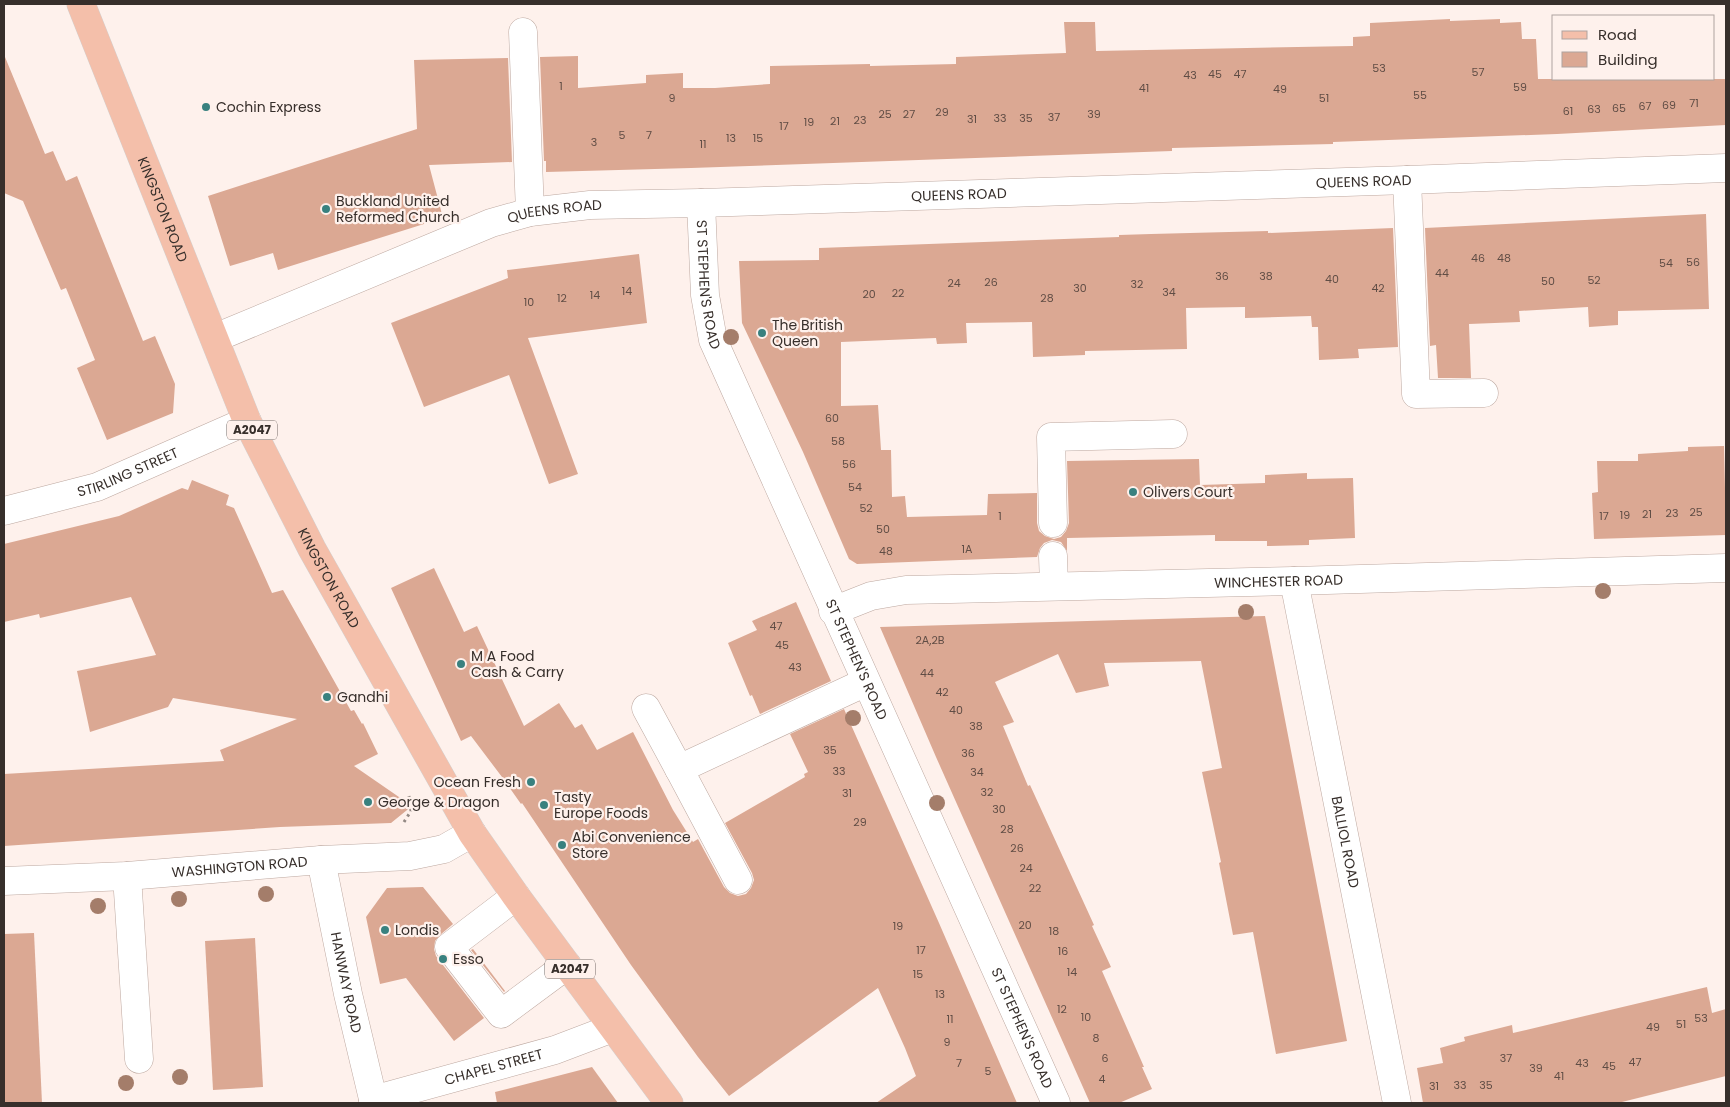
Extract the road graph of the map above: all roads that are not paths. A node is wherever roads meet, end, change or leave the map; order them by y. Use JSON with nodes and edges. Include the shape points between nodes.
{"nodes":[{"id":1,"x":81,"y":4,"type":"edge"},
{"id":2,"x":523,"y":32,"type":"dead end"},
{"id":3,"x":1726,"y":168,"type":"edge"},
{"id":4,"x":1407,"y":180,"type":"junction"},
{"id":5,"x":701,"y":203,"type":"junction"},
{"id":6,"x":530,"y":212,"type":"junction"},
{"id":7,"x":215,"y":338,"type":"junction"},
{"id":8,"x":1484,"y":393,"type":"dead end"},
{"id":9,"x":247,"y":421,"type":"junction"},
{"id":10,"x":1173,"y":434,"type":"dead end"},
{"id":11,"x":4,"y":511,"type":"edge"},
{"id":12,"x":1053,"y":523,"type":"dead end"},
{"id":13,"x":1053,"y":556,"type":"dead end"},
{"id":14,"x":1726,"y":568,"type":"edge"},
{"id":15,"x":1294,"y":581,"type":"junction"},
{"id":16,"x":1054,"y":586,"type":"junction"},
{"id":17,"x":833,"y":611,"type":"junction"},
{"id":18,"x":866,"y":682,"type":"junction"},
{"id":19,"x":646,"y":708,"type":"dead end"},
{"id":20,"x":679,"y":769,"type":"junction"},
{"id":21,"x":472,"y":834,"type":"junction"},
{"id":22,"x":321,"y":860,"type":"junction"},
{"id":23,"x":128,"y":876,"type":"junction"},
{"id":24,"x":738,"y":880,"type":"dead end"},
{"id":25,"x":4,"y":881,"type":"edge"},
{"id":26,"x":516,"y":896,"type":"junction"},
{"id":27,"x":567,"y":965,"type":"junction"},
{"id":28,"x":613,"y":1028,"type":"junction"},
{"id":29,"x":139,"y":1059,"type":"dead end"},
{"id":30,"x":374,"y":1101,"type":"edge"},
{"id":31,"x":669,"y":1103,"type":"edge"},
{"id":32,"x":1056,"y":1103,"type":"edge"},
{"id":33,"x":1397,"y":1103,"type":"edge"}],
"edges":[{"from":1,"to":7,"type":"main road","name":"KINGSTON ROAD","number":"A2047"},
{"from":2,"to":6,"type":"street"},
{"from":3,"to":4,"type":"street","name":"QUEENS ROAD"},
{"from":4,"to":5,"type":"street","name":"QUEENS ROAD"},
{"from":4,"to":8,"type":"street","via":[[1416,394]]},
{"from":5,"to":6,"type":"street","name":"QUEENS ROAD","via":[[590,205]]},
{"from":5,"to":17,"type":"street","name":"ST STEPHEN'S ROAD","via":[[705,295],[713,340]]},
{"from":6,"to":7,"type":"street","name":"QUEENS ROAD","via":[[491,223]]},
{"from":7,"to":9,"type":"main road","name":"KINGSTON ROAD","number":"A2047"},
{"from":9,"to":11,"type":"street","name":"STIRLING STREET","via":[[97,487]]},
{"from":9,"to":21,"type":"main road","name":"KINGSTON ROAD","number":"A2047","via":[[312,549]]},
{"from":10,"to":12,"type":"street","via":[[1051,437]]},
{"from":13,"to":16,"type":"street"},
{"from":14,"to":15,"type":"street","name":"WINCHESTER ROAD"},
{"from":15,"to":16,"type":"street","name":"WINCHESTER ROAD"},
{"from":15,"to":33,"type":"street","name":"BALLIOL ROAD"},
{"from":16,"to":17,"type":"street","name":"WINCHESTER ROAD","via":[[906,590],[871,596]]},
{"from":17,"to":18,"type":"street","name":"ST STEPHEN'S ROAD"},
{"from":18,"to":20,"type":"street"},
{"from":18,"to":32,"type":"street","name":"ST STEPHEN'S ROAD"},
{"from":19,"to":20,"type":"street"},
{"from":20,"to":24,"type":"street"},
{"from":21,"to":22,"type":"street","name":"WASHINGTON ROAD","via":[[444,849],[410,856]]},
{"from":21,"to":26,"type":"main road","name":"KINGSTON ROAD","number":"A2047"},
{"from":22,"to":23,"type":"street","name":"WASHINGTON ROAD"},
{"from":22,"to":30,"type":"street","name":"HANWAY ROAD","via":[[346,986]]},
{"from":23,"to":25,"type":"street","name":"WASHINGTON ROAD"},
{"from":23,"to":29,"type":"street"},
{"from":26,"to":27,"type":"main road","name":"KINGSTON ROAD","number":"A2047"},
{"from":26,"to":27,"type":"street","via":[[449,947],[501,1014]]},
{"from":27,"to":28,"type":"main road","name":"KINGSTON ROAD","number":"A2047"},
{"from":28,"to":30,"type":"street","name":"CHAPEL STREET","via":[[555,1050]]},
{"from":28,"to":31,"type":"main road","name":"KINGSTON ROAD","number":"A2047"}]}
